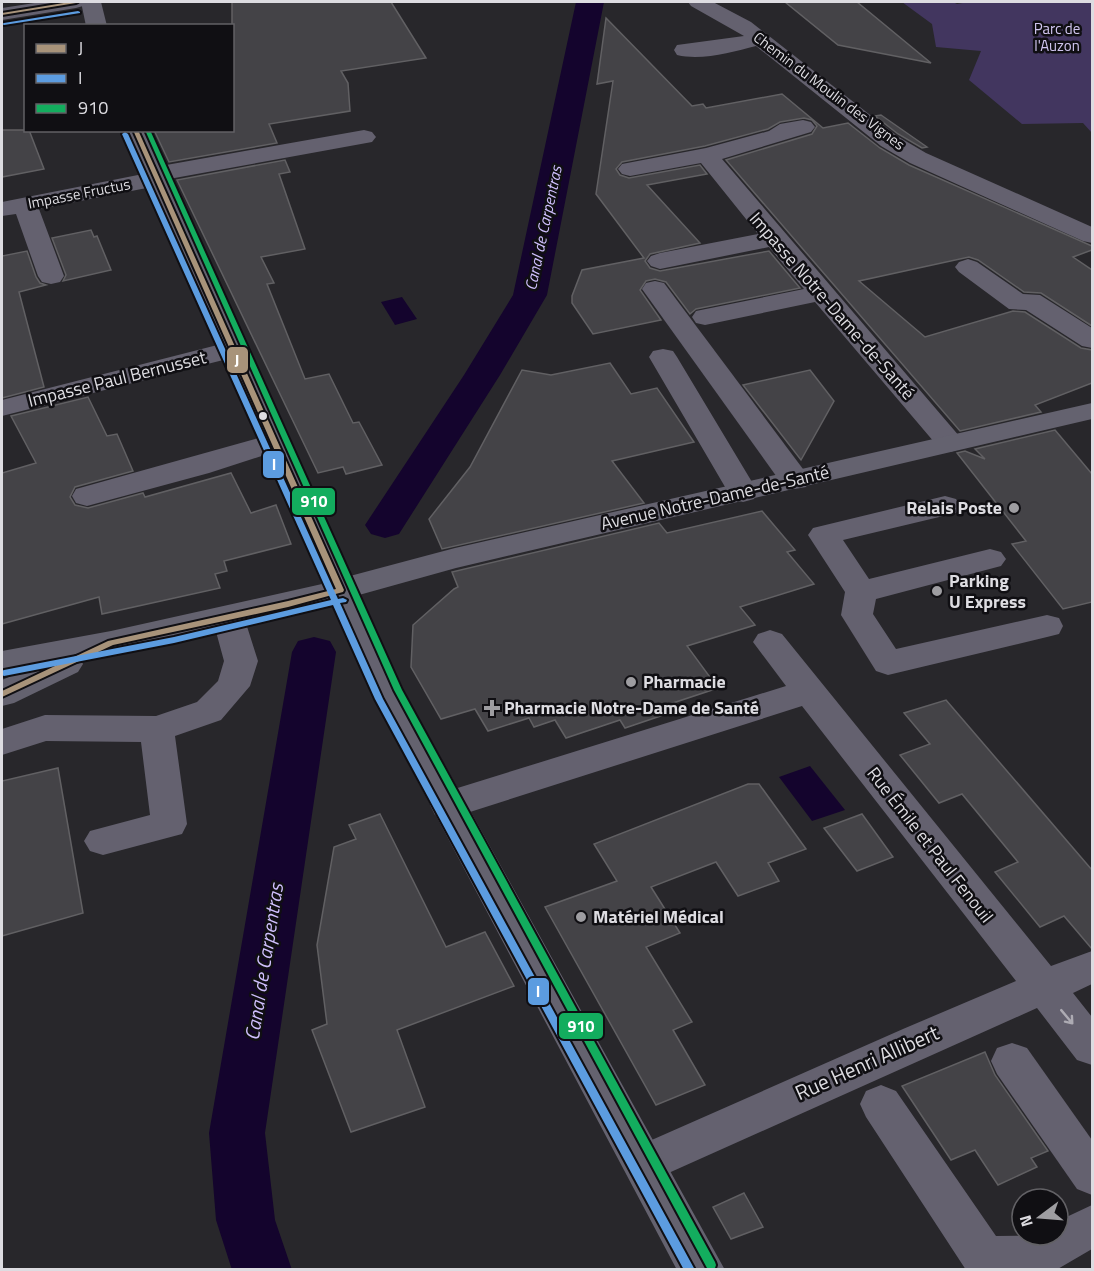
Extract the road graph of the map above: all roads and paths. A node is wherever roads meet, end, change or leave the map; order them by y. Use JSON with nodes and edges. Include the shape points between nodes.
{"nodes":[{"id":1,"x":76,"y":2,"type":"edge"},
{"id":2,"x":91,"y":2,"type":"edge"},
{"id":3,"x":700,"y":2,"type":"edge"},
{"id":4,"x":2,"y":14,"type":"edge"},
{"id":5,"x":96,"y":24,"type":"edge"},
{"id":6,"x":761,"y":39,"type":"junction"},
{"id":7,"x":685,"y":50,"type":"dead end"},
{"id":8,"x":803,"y":127,"type":"dead end"},
{"id":9,"x":136,"y":132,"type":"edge"},
{"id":10,"x":364,"y":137,"type":"dead end"},
{"id":11,"x":711,"y":161,"type":"junction"},
{"id":12,"x":630,"y":169,"type":"dead end"},
{"id":13,"x":156,"y":177,"type":"junction"},
{"id":14,"x":13,"y":207,"type":"edge"},
{"id":15,"x":1092,"y":236,"type":"edge"},
{"id":16,"x":774,"y":238,"type":"junction"},
{"id":17,"x":660,"y":261,"type":"dead end"},
{"id":18,"x":968,"y":267,"type":"dead end"},
{"id":19,"x":51,"y":276,"type":"dead end"},
{"id":20,"x":655,"y":288,"type":"dead end"},
{"id":21,"x":821,"y":293,"type":"junction"},
{"id":22,"x":705,"y":317,"type":"dead end"},
{"id":23,"x":1092,"y":340,"type":"edge"},
{"id":24,"x":233,"y":349,"type":"junction"},
{"id":25,"x":663,"y":357,"type":"dead end"},
{"id":26,"x":2,"y":408,"type":"edge"},
{"id":27,"x":1092,"y":411,"type":"edge"},
{"id":28,"x":273,"y":443,"type":"junction"},
{"id":29,"x":950,"y":443,"type":"junction"},
{"id":30,"x":795,"y":480,"type":"junction"},
{"id":31,"x":743,"y":492,"type":"junction"},
{"id":32,"x":87,"y":496,"type":"dead end"},
{"id":33,"x":945,"y":506,"type":"dead end"},
{"id":34,"x":990,"y":560,"type":"dead end"},
{"id":35,"x":340,"y":590,"type":"junction"},
{"id":36,"x":861,"y":592,"type":"junction"},
{"id":37,"x":228,"y":617,"type":"junction"},
{"id":38,"x":1047,"y":626,"type":"dead end"},
{"id":39,"x":770,"y":642,"type":"dead end"},
{"id":40,"x":111,"y":643,"type":"junction"},
{"id":41,"x":2,"y":663,"type":"edge"},
{"id":42,"x":809,"y":692,"type":"junction"},
{"id":43,"x":2,"y":694,"type":"edge"},
{"id":44,"x":157,"y":729,"type":"junction"},
{"id":45,"x":2,"y":742,"type":"edge"},
{"id":46,"x":448,"y":805,"type":"junction"},
{"id":47,"x":103,"y":841,"type":"dead end"},
{"id":48,"x":1092,"y":967,"type":"edge"},
{"id":49,"x":1042,"y":987,"type":"junction"},
{"id":50,"x":1092,"y":1047,"type":"edge"},
{"id":51,"x":1012,"y":1061,"type":"dead end"},
{"id":52,"x":881,"y":1104,"type":"dead end"},
{"id":53,"x":644,"y":1164,"type":"junction"},
{"id":54,"x":1092,"y":1175,"type":"edge"},
{"id":55,"x":1092,"y":1226,"type":"edge"},
{"id":56,"x":702,"y":1269,"type":"edge"}],
"edges":[{"from":1,"to":4,"type":"street"},
{"from":2,"to":5,"type":"main road"},
{"from":3,"to":6,"type":"street","name":"Chemin du Moulin des Vignes"},
{"from":6,"to":7,"type":"street"},
{"from":6,"to":15,"type":"street","name":"Chemin du Moulin des Vignes","via":[[889,141],[918,158]]},
{"from":8,"to":11,"type":"street","via":[[788,129]]},
{"from":9,"to":13,"type":"main road"},
{"from":10,"to":13,"type":"street","name":"Impasse Fructus"},
{"from":11,"to":12,"type":"street"},
{"from":11,"to":16,"type":"street","name":"Impasse Notre-Dame-de-Santé"},
{"from":13,"to":14,"type":"street","name":"Impasse Fructus"},
{"from":13,"to":24,"type":"main road"},
{"from":14,"to":19,"type":"street"},
{"from":16,"to":17,"type":"street"},
{"from":16,"to":21,"type":"street","name":"Impasse Notre-Dame-de-Santé"},
{"from":18,"to":23,"type":"street","via":[[1018,303],[1030,301]]},
{"from":20,"to":30,"type":"street"},
{"from":21,"to":22,"type":"street"},
{"from":21,"to":29,"type":"street","name":"Impasse Notre-Dame-de-Santé"},
{"from":24,"to":26,"type":"street","name":"Impasse Paul Bernusset"},
{"from":24,"to":28,"type":"main road"},
{"from":25,"to":31,"type":"street"},
{"from":27,"to":29,"type":"main road","name":"Avenue Notre-Dame-de-Santé"},
{"from":28,"to":32,"type":"street"},
{"from":28,"to":35,"type":"main road"},
{"from":29,"to":30,"type":"main road","name":"Avenue Notre-Dame-de-Santé"},
{"from":30,"to":31,"type":"main road","name":"Avenue Notre-Dame-de-Santé"},
{"from":31,"to":35,"type":"main road","name":"Avenue Notre-Dame-de-Santé","via":[[455,558]]},
{"from":33,"to":36,"type":"street","via":[[824,535]]},
{"from":34,"to":36,"type":"street"},
{"from":35,"to":37,"type":"main road","name":"Avenue Notre-Dame-de-Santé"},
{"from":35,"to":46,"type":"main road","via":[[389,695]]},
{"from":36,"to":38,"type":"street","via":[[857,615],[888,663]]},
{"from":37,"to":40,"type":"main road","name":"Avenue Notre-Dame-de-Santé"},
{"from":37,"to":44,"type":"street","via":[[241,661],[233,686],[208,711]]},
{"from":39,"to":42,"type":"street","name":"Rue Émile et Paul Fenouil"},
{"from":40,"to":41,"type":"main road"},
{"from":40,"to":43,"type":"main road"},
{"from":42,"to":46,"type":"street"},
{"from":42,"to":49,"type":"street","name":"Rue Émile et Paul Fenouil"},
{"from":44,"to":45,"type":"street","via":[[45,728]]},
{"from":44,"to":47,"type":"street","via":[[169,824]]},
{"from":46,"to":53,"type":"main road"},
{"from":48,"to":49,"type":"street","name":"Rue Henri Allibert"},
{"from":49,"to":50,"type":"street","name":"Rue Émile et Paul Fenouil","one_way":true},
{"from":49,"to":53,"type":"street","name":"Rue Henri Allibert"},
{"from":51,"to":54,"type":"street"},
{"from":52,"to":55,"type":"street","via":[[984,1258],[1035,1257]]},
{"from":53,"to":56,"type":"main road"}]}
